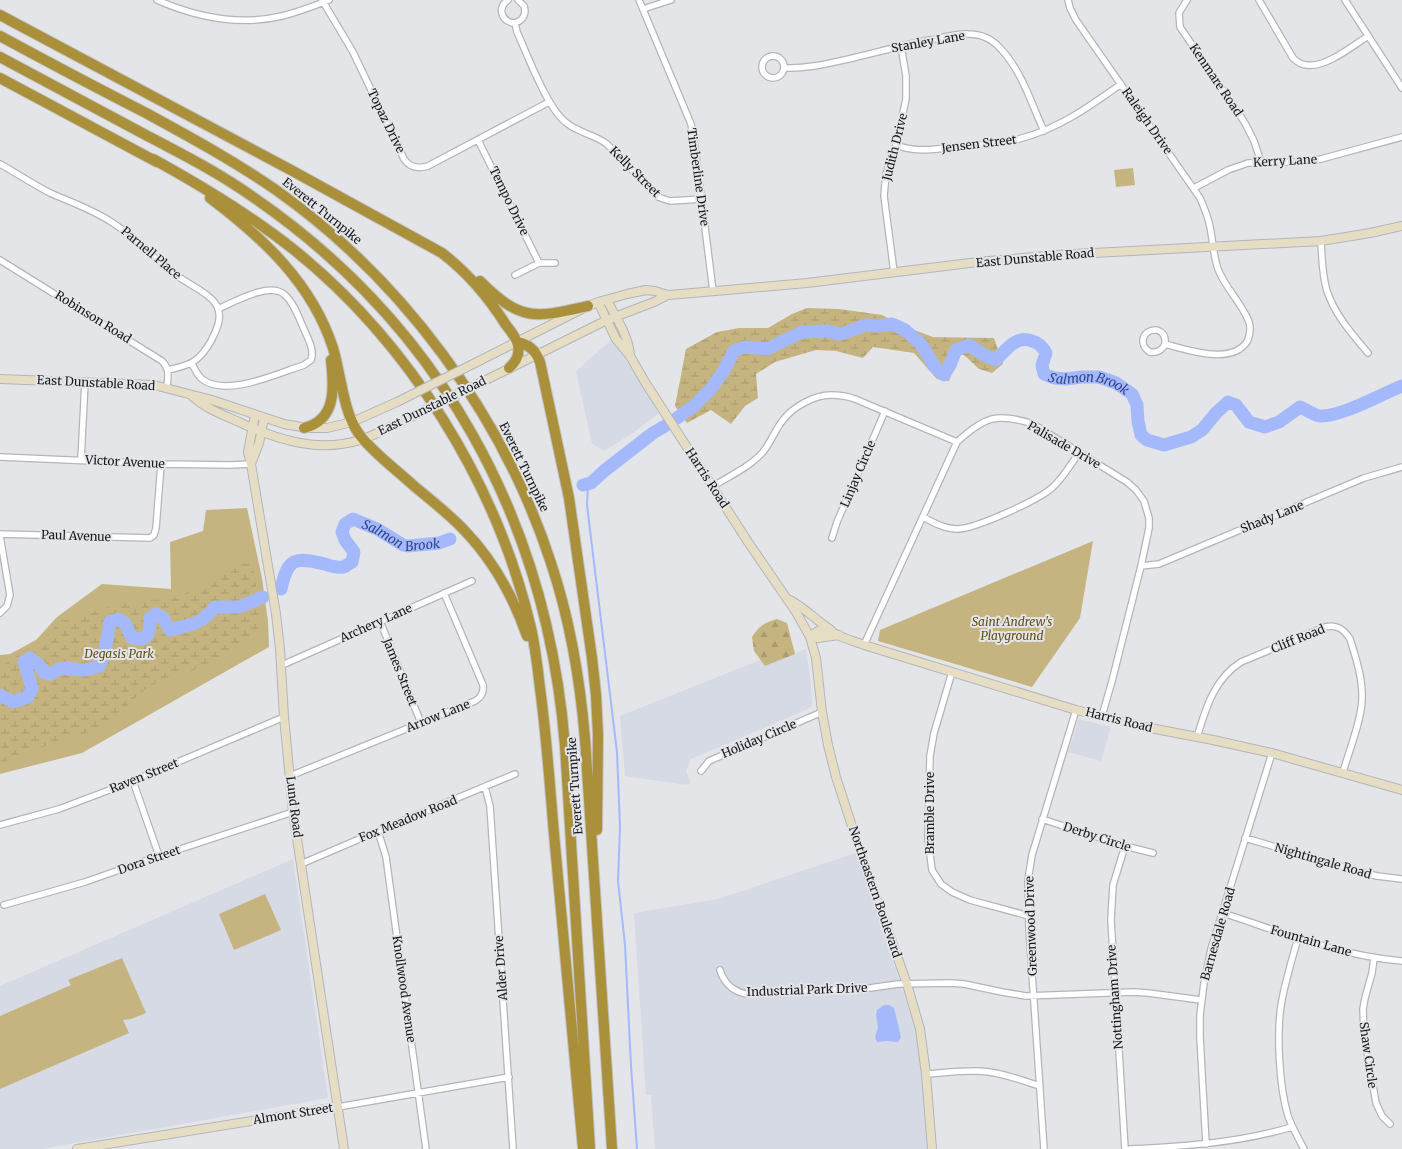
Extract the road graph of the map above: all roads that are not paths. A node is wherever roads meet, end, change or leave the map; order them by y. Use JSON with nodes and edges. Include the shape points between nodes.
{"nodes":[{"id":1,"x":157,"y":0,"type":"edge"},
{"id":2,"x":508,"y":0,"type":"edge"},
{"id":3,"x":518,"y":0,"type":"edge"},
{"id":4,"x":639,"y":0,"type":"edge"},
{"id":5,"x":671,"y":0,"type":"edge"},
{"id":6,"x":1068,"y":0,"type":"edge"},
{"id":7,"x":1187,"y":0,"type":"edge"},
{"id":8,"x":1259,"y":0,"type":"edge"},
{"id":9,"x":1345,"y":0,"type":"edge"},
{"id":10,"x":325,"y":1,"type":"edge"},
{"id":11,"x":643,"y":10,"type":"junction"},
{"id":12,"x":0,"y":15,"type":"edge"},
{"id":13,"x":515,"y":23,"type":"junction"},
{"id":14,"x":0,"y":36,"type":"edge"},
{"id":15,"x":1368,"y":36,"type":"junction"},
{"id":16,"x":901,"y":46,"type":"junction"},
{"id":17,"x":0,"y":57,"type":"edge"},
{"id":18,"x":784,"y":68,"type":"junction"},
{"id":19,"x":0,"y":78,"type":"edge"},
{"id":20,"x":1121,"y":84,"type":"junction"},
{"id":21,"x":1402,"y":88,"type":"edge"},
{"id":22,"x":549,"y":102,"type":"junction"},
{"id":23,"x":1044,"y":131,"type":"junction"},
{"id":24,"x":1402,"y":137,"type":"edge"},
{"id":25,"x":478,"y":140,"type":"junction"},
{"id":26,"x":896,"y":145,"type":"junction"},
{"id":27,"x":153,"y":159,"type":"junction"},
{"id":28,"x":1261,"y":162,"type":"junction"},
{"id":29,"x":0,"y":164,"type":"edge"},
{"id":30,"x":1194,"y":188,"type":"junction"},
{"id":31,"x":702,"y":199,"type":"junction"},
{"id":32,"x":1402,"y":226,"type":"edge"},
{"id":33,"x":1321,"y":241,"type":"junction"},
{"id":34,"x":1213,"y":248,"type":"junction"},
{"id":35,"x":0,"y":260,"type":"edge"},
{"id":36,"x":455,"y":263,"type":"junction"},
{"id":37,"x":539,"y":263,"type":"junction"},
{"id":38,"x":555,"y":263,"type":"dead end"},
{"id":39,"x":894,"y":272,"type":"junction"},
{"id":40,"x":515,"y":275,"type":"dead end"},
{"id":41,"x":713,"y":291,"type":"junction"},
{"id":42,"x":668,"y":295,"type":"junction"},
{"id":43,"x":607,"y":300,"type":"junction"},
{"id":44,"x":593,"y":304,"type":"junction"},
{"id":45,"x":218,"y":309,"type":"junction"},
{"id":46,"x":317,"y":310,"type":"junction"},
{"id":47,"x":616,"y":316,"type":"junction"},
{"id":48,"x":606,"y":320,"type":"junction"},
{"id":49,"x":517,"y":342,"type":"junction"},
{"id":50,"x":1165,"y":344,"type":"junction"},
{"id":51,"x":1368,"y":352,"type":"dead end"},
{"id":52,"x":537,"y":355,"type":"junction"},
{"id":53,"x":630,"y":356,"type":"junction"},
{"id":54,"x":192,"y":364,"type":"junction"},
{"id":55,"x":510,"y":368,"type":"junction"},
{"id":56,"x":168,"y":370,"type":"junction"},
{"id":57,"x":0,"y":379,"type":"edge"},
{"id":58,"x":85,"y":382,"type":"junction"},
{"id":59,"x":166,"y":387,"type":"junction"},
{"id":60,"x":190,"y":395,"type":"junction"},
{"id":61,"x":885,"y":411,"type":"junction"},
{"id":62,"x":255,"y":415,"type":"junction"},
{"id":63,"x":264,"y":418,"type":"junction"},
{"id":64,"x":352,"y":422,"type":"junction"},
{"id":65,"x":252,"y":428,"type":"junction"},
{"id":66,"x":304,"y":428,"type":"junction"},
{"id":67,"x":262,"y":432,"type":"junction"},
{"id":68,"x":363,"y":439,"type":"junction"},
{"id":69,"x":957,"y":442,"type":"junction"},
{"id":70,"x":1080,"y":452,"type":"junction"},
{"id":71,"x":0,"y":457,"type":"edge"},
{"id":72,"x":81,"y":460,"type":"junction"},
{"id":73,"x":161,"y":464,"type":"junction"},
{"id":74,"x":251,"y":464,"type":"junction"},
{"id":75,"x":1402,"y":467,"type":"edge"},
{"id":76,"x":712,"y":487,"type":"junction"},
{"id":77,"x":923,"y":517,"type":"junction"},
{"id":78,"x":0,"y":535,"type":"edge"},
{"id":79,"x":832,"y":538,"type":"dead end"},
{"id":80,"x":1141,"y":566,"type":"junction"},
{"id":81,"x":472,"y":580,"type":"dead end"},
{"id":82,"x":444,"y":593,"type":"junction"},
{"id":83,"x":787,"y":598,"type":"junction"},
{"id":84,"x":2,"y":611,"type":"edge"},
{"id":85,"x":380,"y":622,"type":"junction"},
{"id":86,"x":831,"y":630,"type":"junction"},
{"id":87,"x":839,"y":636,"type":"junction"},
{"id":88,"x":810,"y":637,"type":"junction"},
{"id":89,"x":864,"y":645,"type":"junction"},
{"id":90,"x":280,"y":666,"type":"junction"},
{"id":91,"x":952,"y":672,"type":"junction"},
{"id":92,"x":543,"y":710,"type":"junction"},
{"id":93,"x":1076,"y":710,"type":"junction"},
{"id":94,"x":822,"y":712,"type":"junction"},
{"id":95,"x":1102,"y":716,"type":"junction"},
{"id":96,"x":284,"y":717,"type":"junction"},
{"id":97,"x":421,"y":723,"type":"junction"},
{"id":98,"x":1197,"y":737,"type":"junction"},
{"id":99,"x":1272,"y":753,"type":"junction"},
{"id":100,"x":701,"y":771,"type":"dead end"},
{"id":101,"x":1343,"y":772,"type":"junction"},
{"id":102,"x":515,"y":774,"type":"dead end"},
{"id":103,"x":290,"y":776,"type":"junction"},
{"id":104,"x":133,"y":781,"type":"junction"},
{"id":105,"x":485,"y":787,"type":"junction"},
{"id":106,"x":1402,"y":790,"type":"edge"},
{"id":107,"x":293,"y":812,"type":"junction"},
{"id":108,"x":1042,"y":819,"type":"junction"},
{"id":109,"x":0,"y":825,"type":"edge"},
{"id":110,"x":378,"y":830,"type":"junction"},
{"id":111,"x":1245,"y":838,"type":"junction"},
{"id":112,"x":1125,"y":846,"type":"junction"},
{"id":113,"x":1153,"y":853,"type":"dead end"},
{"id":114,"x":160,"y":856,"type":"junction"},
{"id":115,"x":302,"y":864,"type":"junction"},
{"id":116,"x":1402,"y":879,"type":"edge"},
{"id":117,"x":596,"y":904,"type":"junction"},
{"id":118,"x":4,"y":905,"type":"dead end"},
{"id":119,"x":1223,"y":913,"type":"junction"},
{"id":120,"x":1029,"y":916,"type":"junction"},
{"id":121,"x":1298,"y":938,"type":"junction"},
{"id":122,"x":1374,"y":958,"type":"junction"},
{"id":123,"x":1402,"y":961,"type":"edge"},
{"id":124,"x":720,"y":970,"type":"dead end"},
{"id":125,"x":907,"y":984,"type":"junction"},
{"id":126,"x":1114,"y":993,"type":"junction"},
{"id":127,"x":1034,"y":996,"type":"junction"},
{"id":128,"x":1201,"y":1000,"type":"junction"},
{"id":129,"x":926,"y":1074,"type":"junction"},
{"id":130,"x":508,"y":1077,"type":"junction"},
{"id":131,"x":1040,"y":1086,"type":"junction"},
{"id":132,"x":418,"y":1092,"type":"junction"},
{"id":133,"x":338,"y":1107,"type":"junction"},
{"id":134,"x":1390,"y":1124,"type":"dead end"},
{"id":135,"x":1292,"y":1127,"type":"junction"},
{"id":136,"x":1206,"y":1144,"type":"junction"},
{"id":137,"x":87,"y":1148,"type":"edge"},
{"id":138,"x":77,"y":1149,"type":"edge"},
{"id":139,"x":344,"y":1149,"type":"edge"},
{"id":140,"x":426,"y":1149,"type":"edge"},
{"id":141,"x":514,"y":1149,"type":"edge"},
{"id":142,"x":583,"y":1149,"type":"edge"},
{"id":143,"x":590,"y":1149,"type":"edge"},
{"id":144,"x":612,"y":1149,"type":"edge"},
{"id":145,"x":932,"y":1149,"type":"edge"},
{"id":146,"x":1044,"y":1149,"type":"edge"},
{"id":147,"x":1125,"y":1149,"type":"edge"},
{"id":148,"x":1130,"y":1149,"type":"edge"},
{"id":149,"x":1304,"y":1149,"type":"edge"}],
"edges":[{"from":1,"to":10,"type":"street","via":[[181,10],[206,16],[245,20],[281,16]]},
{"from":2,"to":13,"type":"street","name":"Kelly Street","via":[[503,6],[502,15],[506,20]]},
{"from":3,"to":13,"type":"street","via":[[524,6],[525,12],[521,20]]},
{"from":4,"to":11,"type":"street","name":"Timberline Drive"},
{"from":5,"to":11,"type":"street"},
{"from":6,"to":20,"type":"street","name":"Raleigh Drive","via":[[1076,20]]},
{"from":7,"to":28,"type":"street","name":"Kenmare Road","via":[[1179,13],[1180,27],[1250,132]]},
{"from":8,"to":15,"type":"street","via":[[1293,58],[1307,66],[1323,63],[1338,56]]},
{"from":9,"to":15,"type":"street"},
{"from":10,"to":25,"type":"street","name":"Topaz Drive","via":[[407,163],[415,168],[428,166]]},
{"from":11,"to":31,"type":"street","name":"Timberline Drive","via":[[690,120]]},
{"from":12,"to":36,"type":"highway","via":[[377,217],[442,253]]},
{"from":13,"to":22,"type":"street","name":"Kelly Street"},
{"from":14,"to":117,"type":"highway","name":"Everett Turnpike","via":[[204,145],[285,196],[339,240],[380,280],[423,328],[453,370],[487,423],[518,481],[543,538],[562,600],[576,662],[583,713]]},
{"from":15,"to":21,"type":"street"},
{"from":16,"to":18,"type":"street","name":"Stanley Lane","via":[[813,67]]},
{"from":16,"to":23,"type":"street","name":"Stanley Lane","via":[[966,34],[984,36],[992,40],[1015,68]]},
{"from":16,"to":26,"type":"street","name":"Judith Drive","via":[[907,88]]},
{"from":17,"to":143,"type":"highway","name":"Everett Turnpike","via":[[209,169],[253,196],[304,235],[352,278],[404,335],[446,392],[479,447],[510,511],[528,559],[546,620],[558,682],[565,746]]},
{"from":18,"to":18,"type":"street","via":[[783,62],[774,56],[764,60],[761,66],[763,73],[773,78],[780,76]]},
{"from":19,"to":27,"type":"highway"},
{"from":20,"to":23,"type":"street","name":"Jensen Street","via":[[1074,117]]},
{"from":20,"to":30,"type":"street","name":"Raleigh Drive"},
{"from":22,"to":25,"type":"street","name":"Topaz Drive"},
{"from":22,"to":31,"type":"street","name":"Kelly Street","via":[[560,118],[568,124],[610,147],[658,197],[670,201]]},
{"from":23,"to":26,"type":"street","name":"Jensen Street","via":[[1018,140],[980,145],[914,150]]},
{"from":24,"to":28,"type":"street","name":"Kerry Lane","via":[[1321,159]]},
{"from":25,"to":37,"type":"street","name":"Tempo Drive"},
{"from":26,"to":39,"type":"street","name":"Judith Drive","via":[[886,174],[884,196]]},
{"from":27,"to":46,"type":"highway","via":[[211,198],[264,243],[292,272]]},
{"from":27,"to":92,"type":"highway","via":[[236,208],[305,260],[365,318],[418,383],[470,467],[503,539],[530,627]]},
{"from":28,"to":30,"type":"street","name":"Kerry Lane","via":[[1238,166]]},
{"from":29,"to":45,"type":"street","name":"Parnell Place","via":[[44,190],[114,223],[175,275],[210,299]]},
{"from":30,"to":34,"type":"street","name":"Raleigh Drive","via":[[1207,216]]},
{"from":31,"to":41,"type":"street","name":"Timberline Drive"},
{"from":32,"to":33,"type":"street","name":"East Dunstable Road"},
{"from":33,"to":34,"type":"street","name":"East Dunstable Road"},
{"from":33,"to":51,"type":"street","via":[[1325,282],[1329,295],[1341,319]]},
{"from":34,"to":39,"type":"street","name":"East Dunstable Road","via":[[1056,256]]},
{"from":34,"to":50,"type":"street","name":"Raleigh Drive","via":[[1221,275],[1248,320],[1249,337],[1238,350],[1222,354],[1196,352]]},
{"from":35,"to":56,"type":"street","name":"Robinson Road","via":[[157,358]]},
{"from":36,"to":44,"type":"highway","via":[[474,274],[504,303],[521,311],[548,314]]},
{"from":36,"to":49,"type":"highway","via":[[488,299]]},
{"from":37,"to":38,"type":"street"},
{"from":37,"to":40,"type":"street"},
{"from":39,"to":41,"type":"street","name":"East Dunstable Road"},
{"from":41,"to":42,"type":"street","name":"East Dunstable Road"},
{"from":42,"to":43,"type":"street","name":"East Dunstable Road","via":[[646,290]]},
{"from":42,"to":47,"type":"street","name":"East Dunstable Road"},
{"from":43,"to":44,"type":"street","name":"East Dunstable Road"},
{"from":43,"to":47,"type":"street","name":"Harris Road"},
{"from":44,"to":48,"type":"street","name":"Harris Road"},
{"from":44,"to":49,"type":"street","name":"East Dunstable Road"},
{"from":45,"to":54,"type":"street","via":[[219,320],[215,333],[202,354]]},
{"from":45,"to":54,"type":"street","via":[[262,291],[280,292],[295,311],[311,347],[311,360],[304,365],[231,386],[210,383],[200,377]]},
{"from":46,"to":64,"type":"highway","via":[[333,350]]},
{"from":46,"to":66,"type":"highway","via":[[331,360],[332,400],[323,418]]},
{"from":47,"to":48,"type":"street","name":"East Dunstable Road"},
{"from":47,"to":53,"type":"street","name":"Harris Road","via":[[628,342]]},
{"from":48,"to":52,"type":"street","name":"East Dunstable Road"},
{"from":48,"to":53,"type":"street","name":"Harris Road","via":[[619,344]]},
{"from":49,"to":52,"type":"highway","via":[[528,346]]},
{"from":49,"to":55,"type":"highway","via":[[518,354]]},
{"from":49,"to":64,"type":"street","name":"East Dunstable Road","bridge":true},
{"from":50,"to":50,"type":"street","via":[[1160,350],[1150,352],[1144,347],[1144,336],[1149,331],[1157,330],[1163,334]]},
{"from":52,"to":55,"type":"street","name":"East Dunstable Road"},
{"from":52,"to":117,"type":"highway","via":[[569,498],[594,671],[598,745]]},
{"from":53,"to":76,"type":"street","name":"Harris Road"},
{"from":54,"to":56,"type":"street"},
{"from":55,"to":68,"type":"street","name":"East Dunstable Road","bridge":true},
{"from":56,"to":59,"type":"street"},
{"from":57,"to":58,"type":"street","name":"East Dunstable Road"},
{"from":58,"to":59,"type":"street","name":"East Dunstable Road"},
{"from":58,"to":72,"type":"street"},
{"from":59,"to":60,"type":"street","name":"East Dunstable Road"},
{"from":60,"to":62,"type":"street","name":"East Dunstable Road"},
{"from":60,"to":65,"type":"street","name":"East Dunstable Road","via":[[209,408]]},
{"from":61,"to":69,"type":"street"},
{"from":61,"to":76,"type":"street","via":[[842,395],[829,395],[810,401],[788,414],[755,460]]},
{"from":61,"to":79,"type":"street","name":"Linjay Circle"},
{"from":62,"to":63,"type":"street","name":"East Dunstable Road"},
{"from":62,"to":65,"type":"street","name":"Lund Road"},
{"from":63,"to":66,"type":"street","name":"East Dunstable Road"},
{"from":63,"to":67,"type":"street"},
{"from":64,"to":66,"type":"street","name":"East Dunstable Road","via":[[327,428]]},
{"from":64,"to":68,"type":"highway"},
{"from":65,"to":67,"type":"street","name":"East Dunstable Road"},
{"from":65,"to":74,"type":"street","name":"Lund Road","via":[[248,452]]},
{"from":67,"to":68,"type":"street","name":"East Dunstable Road","via":[[288,441],[312,445],[336,445]]},
{"from":67,"to":74,"type":"street"},
{"from":68,"to":92,"type":"highway","via":[[464,530],[491,563],[509,593],[523,626],[532,654]]},
{"from":69,"to":70,"type":"street","name":"Palisade Drive","via":[[969,430],[987,420],[1004,417],[1033,424]]},
{"from":69,"to":77,"type":"street","name":"Palisade Drive"},
{"from":70,"to":77,"type":"street","via":[[1047,492],[981,523],[959,529],[941,526]]},
{"from":70,"to":80,"type":"street","name":"Palisade Drive","via":[[1127,482],[1144,501],[1148,511],[1149,528]]},
{"from":71,"to":72,"type":"street","name":"Victor Avenue"},
{"from":72,"to":73,"type":"street","name":"Victor Avenue"},
{"from":73,"to":74,"type":"street","name":"Victor Avenue"},
{"from":73,"to":78,"type":"street","name":"Paul Avenue","via":[[156,528],[152,537],[143,539]]},
{"from":74,"to":90,"type":"street","name":"Lund Road","via":[[273,597]]},
{"from":75,"to":80,"type":"street","name":"Shady Lane","via":[[1364,478],[1159,564]]},
{"from":76,"to":83,"type":"street","name":"Harris Road"},
{"from":77,"to":89,"type":"street","name":"Palisade Drive"},
{"from":78,"to":84,"type":"street","via":[[10,591],[9,602]]},
{"from":80,"to":95,"type":"street","name":"Palisade Drive"},
{"from":81,"to":82,"type":"street","name":"Archery Lane"},
{"from":82,"to":85,"type":"street","name":"Archery Lane"},
{"from":82,"to":97,"type":"street","name":"Arrow Lane","via":[[483,690],[477,700]]},
{"from":83,"to":86,"type":"street","name":"Harris Road"},
{"from":83,"to":88,"type":"street","name":"Harris Road"},
{"from":85,"to":90,"type":"street","name":"Archery Lane"},
{"from":85,"to":97,"type":"street","name":"James Street"},
{"from":86,"to":87,"type":"street","name":"Harris Road"},
{"from":86,"to":88,"type":"street","via":[[817,631]]},
{"from":87,"to":88,"type":"street","name":"Harris Road"},
{"from":87,"to":89,"type":"street","name":"Harris Road"},
{"from":88,"to":94,"type":"street","name":"Northeastern Boulevard","via":[[816,658]]},
{"from":89,"to":91,"type":"street","name":"Harris Road"},
{"from":90,"to":96,"type":"street","name":"Lund Road"},
{"from":91,"to":93,"type":"street","name":"Harris Road"},
{"from":91,"to":120,"type":"street","name":"Bramble Drive","via":[[930,756],[928,838],[932,870],[940,884],[952,892],[970,900]]},
{"from":92,"to":142,"type":"highway"},
{"from":93,"to":95,"type":"street","name":"Harris Road"},
{"from":93,"to":108,"type":"street","name":"Greenwood Drive"},
{"from":94,"to":100,"type":"street","name":"Holiday Circle","via":[[709,760]]},
{"from":94,"to":125,"type":"street","name":"Northeastern Boulevard","via":[[838,783]]},
{"from":95,"to":98,"type":"street","name":"Harris Road"},
{"from":96,"to":103,"type":"street","name":"Lund Road"},
{"from":96,"to":104,"type":"street","name":"Raven Street"},
{"from":97,"to":103,"type":"street","name":"Arrow Lane"},
{"from":98,"to":99,"type":"street","name":"Harris Road"},
{"from":98,"to":101,"type":"street","name":"Cliff Road","via":[[1214,692],[1222,678],[1234,667],[1331,625],[1338,626],[1350,639],[1361,678],[1362,698],[1359,718]]},
{"from":99,"to":101,"type":"street","name":"Harris Road"},
{"from":99,"to":111,"type":"street","name":"Barnesdale Road"},
{"from":101,"to":106,"type":"street","name":"Harris Road"},
{"from":102,"to":105,"type":"street","name":"Fox Meadow Road"},
{"from":103,"to":107,"type":"street","name":"Lund Road"},
{"from":104,"to":109,"type":"street","name":"Raven Street","via":[[59,809]]},
{"from":104,"to":114,"type":"street"},
{"from":105,"to":110,"type":"street","name":"Fox Meadow Road"},
{"from":105,"to":130,"type":"street","name":"Alder Drive","via":[[490,806]]},
{"from":107,"to":114,"type":"street","name":"Dora Street"},
{"from":107,"to":115,"type":"street","name":"Lund Road"},
{"from":108,"to":112,"type":"street","name":"Derby Circle"},
{"from":108,"to":120,"type":"street","name":"Greenwood Drive","via":[[1028,880]]},
{"from":110,"to":115,"type":"street","name":"Fox Meadow Road"},
{"from":110,"to":132,"type":"street","name":"Knollwood Avenue","via":[[386,857]]},
{"from":111,"to":116,"type":"street","name":"Nightingale Road","via":[[1361,872]]},
{"from":111,"to":119,"type":"street","name":"Barnesdale Road"},
{"from":112,"to":113,"type":"street","name":"Derby Circle"},
{"from":112,"to":126,"type":"street","name":"Nottingham Drive","via":[[1111,900]]},
{"from":114,"to":118,"type":"street","name":"Dora Street","via":[[85,882]]},
{"from":115,"to":133,"type":"street","name":"Lund Road"},
{"from":117,"to":144,"type":"highway","name":"Everett Turnpike"},
{"from":119,"to":121,"type":"street","name":"Fountain Lane"},
{"from":119,"to":128,"type":"street","name":"Barnesdale Road","via":[[1206,968]]},
{"from":120,"to":127,"type":"street","name":"Greenwood Drive"},
{"from":121,"to":122,"type":"street","name":"Fountain Lane"},
{"from":121,"to":135,"type":"street","via":[[1279,1017],[1282,1074]]},
{"from":122,"to":123,"type":"street","name":"Fountain Lane"},
{"from":122,"to":134,"type":"street","name":"Shaw Circle","via":[[1363,1010],[1364,1035],[1376,1103],[1382,1116]]},
{"from":124,"to":125,"type":"street","name":"Industrial Park Drive","via":[[729,986],[746,994]]},
{"from":125,"to":127,"type":"street","name":"Industrial Park Drive","via":[[957,983],[1019,996]]},
{"from":125,"to":129,"type":"street","name":"Northeastern Boulevard","via":[[920,1029]]},
{"from":126,"to":127,"type":"street","name":"Industrial Park Drive"},
{"from":126,"to":128,"type":"street","name":"Industrial Park Drive","via":[[1148,993]]},
{"from":126,"to":147,"type":"street","name":"Nottingham Drive"},
{"from":127,"to":131,"type":"street","name":"Greenwood Drive"},
{"from":128,"to":136,"type":"street","name":"Barnesdale Road","via":[[1200,1036]]},
{"from":129,"to":131,"type":"street","via":[[988,1072]]},
{"from":129,"to":145,"type":"street","name":"Northeastern Boulevard"},
{"from":130,"to":132,"type":"street","name":"Almont Street"},
{"from":130,"to":141,"type":"street","name":"Alder Drive"},
{"from":131,"to":146,"type":"street","name":"Greenwood Drive"},
{"from":132,"to":133,"type":"street","name":"Almont Street"},
{"from":132,"to":140,"type":"street","name":"Knollwood Avenue"},
{"from":133,"to":137,"type":"street","name":"Almont Street"},
{"from":133,"to":139,"type":"street","name":"Lund Road"},
{"from":135,"to":136,"type":"street","via":[[1238,1140]]},
{"from":135,"to":149,"type":"street"},
{"from":136,"to":148,"type":"street"},
{"from":137,"to":138,"type":"street","name":"Almont Street"}]}
